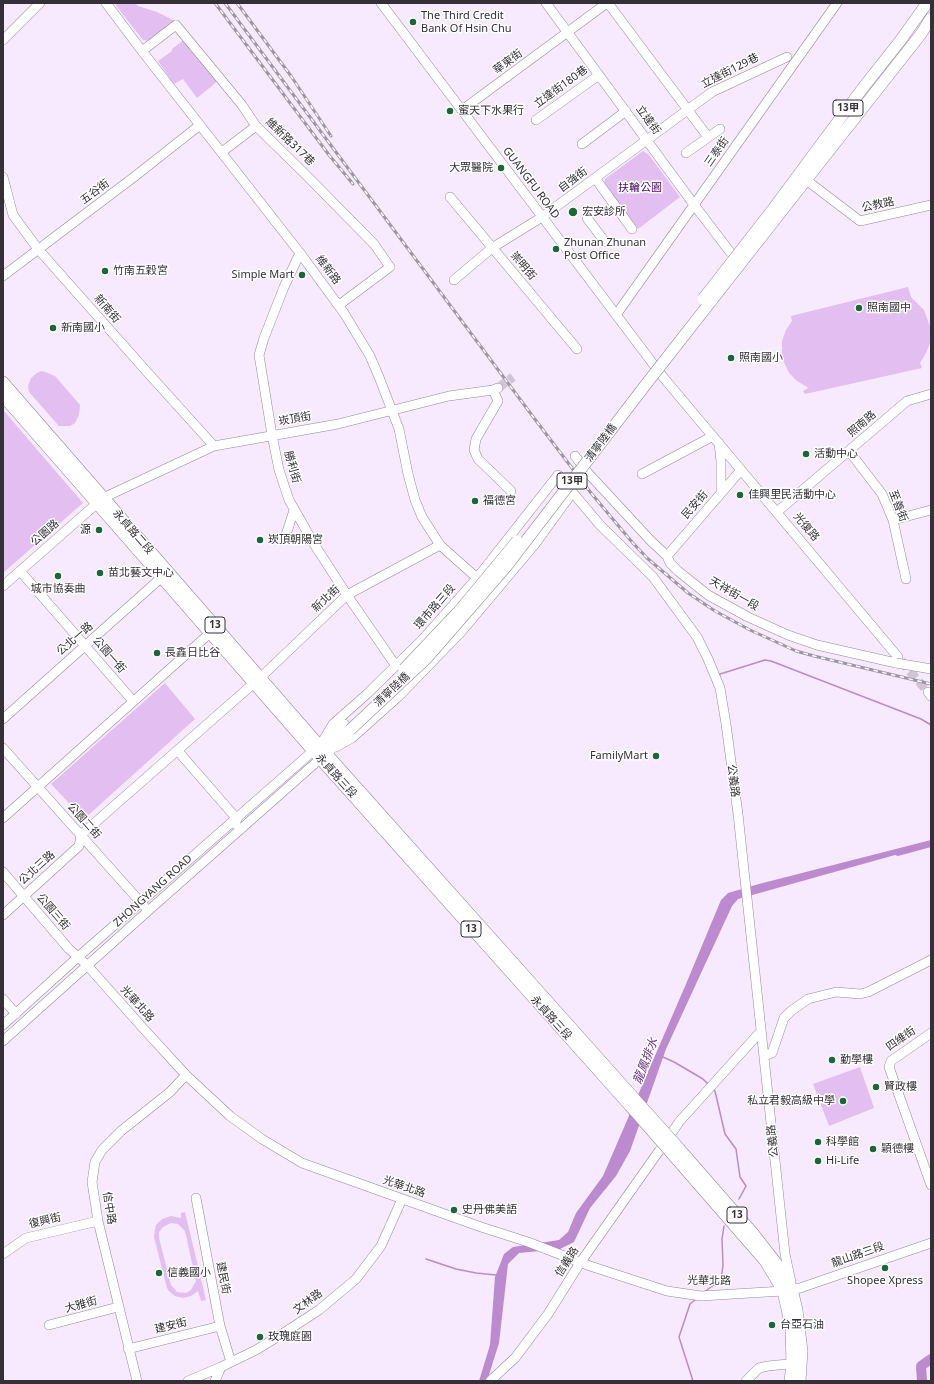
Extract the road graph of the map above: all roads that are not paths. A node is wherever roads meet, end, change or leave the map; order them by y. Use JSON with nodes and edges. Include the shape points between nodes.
{"nodes":[{"id":1,"x":40,"y":3,"type":"edge"},
{"id":2,"x":106,"y":3,"type":"edge"},
{"id":3,"x":381,"y":3,"type":"edge"},
{"id":4,"x":546,"y":3,"type":"edge"},
{"id":5,"x":608,"y":3,"type":"edge"},
{"id":6,"x":837,"y":3,"type":"edge"},
{"id":7,"x":927,"y":3,"type":"edge"},
{"id":8,"x":931,"y":18,"type":"edge"},
{"id":9,"x":568,"y":32,"type":"junction"},
{"id":10,"x":3,"y":40,"type":"edge"},
{"id":11,"x":142,"y":51,"type":"junction"},
{"id":12,"x":786,"y":56,"type":"dead end"},
{"id":13,"x":599,"y":74,"type":"junction"},
{"id":14,"x":462,"y":110,"type":"junction"},
{"id":15,"x":687,"y":110,"type":"junction"},
{"id":16,"x":626,"y":111,"type":"junction"},
{"id":17,"x":536,"y":120,"type":"dead end"},
{"id":18,"x":200,"y":125,"type":"junction"},
{"id":19,"x":256,"y":126,"type":"junction"},
{"id":20,"x":720,"y":129,"type":"dead end"},
{"id":21,"x":708,"y":137,"type":"junction"},
{"id":22,"x":647,"y":139,"type":"junction"},
{"id":23,"x":582,"y":144,"type":"dead end"},
{"id":24,"x":222,"y":152,"type":"junction"},
{"id":25,"x":686,"y":153,"type":"dead end"},
{"id":26,"x":3,"y":177,"type":"edge"},
{"id":27,"x":802,"y":177,"type":"junction"},
{"id":28,"x":595,"y":178,"type":"junction"},
{"id":29,"x":450,"y":197,"type":"dead end"},
{"id":30,"x":931,"y":205,"type":"edge"},
{"id":31,"x":695,"y":206,"type":"junction"},
{"id":32,"x":542,"y":217,"type":"junction"},
{"id":33,"x":587,"y":218,"type":"dead end"},
{"id":34,"x":632,"y":229,"type":"dead end"},
{"id":35,"x":605,"y":242,"type":"dead end"},
{"id":36,"x":492,"y":248,"type":"junction"},
{"id":37,"x":38,"y":249,"type":"junction"},
{"id":38,"x":730,"y":252,"type":"dead end"},
{"id":39,"x":300,"y":253,"type":"junction"},
{"id":40,"x":3,"y":276,"type":"edge"},
{"id":41,"x":454,"y":280,"type":"dead end"},
{"id":42,"x":339,"y":305,"type":"junction"},
{"id":43,"x":616,"y":315,"type":"junction"},
{"id":44,"x":577,"y":349,"type":"dead end"},
{"id":45,"x":3,"y":382,"type":"edge"},
{"id":46,"x":931,"y":394,"type":"edge"},
{"id":47,"x":3,"y":396,"type":"edge"},
{"id":48,"x":391,"y":410,"type":"junction"},
{"id":49,"x":272,"y":435,"type":"junction"},
{"id":50,"x":716,"y":440,"type":"junction"},
{"id":51,"x":214,"y":446,"type":"junction"},
{"id":52,"x":849,"y":450,"type":"junction"},
{"id":53,"x":575,"y":456,"type":"dead end"},
{"id":54,"x":742,"y":470,"type":"junction"},
{"id":55,"x":642,"y":474,"type":"dead end"},
{"id":56,"x":511,"y":491,"type":"dead end"},
{"id":57,"x":572,"y":493,"type":"junction"},
{"id":58,"x":720,"y":494,"type":"junction"},
{"id":59,"x":100,"y":500,"type":"junction"},
{"id":60,"x":294,"y":510,"type":"junction"},
{"id":61,"x":931,"y":510,"type":"edge"},
{"id":62,"x":777,"y":512,"type":"junction"},
{"id":63,"x":892,"y":520,"type":"junction"},
{"id":64,"x":286,"y":535,"type":"dead end"},
{"id":65,"x":440,"y":545,"type":"junction"},
{"id":66,"x":667,"y":556,"type":"junction"},
{"id":67,"x":20,"y":571,"type":"junction"},
{"id":68,"x":162,"y":577,"type":"junction"},
{"id":69,"x":477,"y":578,"type":"junction"},
{"id":70,"x":906,"y":579,"type":"dead end"},
{"id":71,"x":3,"y":586,"type":"edge"},
{"id":72,"x":347,"y":595,"type":"junction"},
{"id":73,"x":459,"y":598,"type":"junction"},
{"id":74,"x":190,"y":603,"type":"junction"},
{"id":75,"x":477,"y":613,"type":"junction"},
{"id":76,"x":210,"y":632,"type":"junction"},
{"id":77,"x":85,"y":646,"type":"junction"},
{"id":78,"x":897,"y":660,"type":"junction"},
{"id":79,"x":396,"y":666,"type":"junction"},
{"id":80,"x":931,"y":669,"type":"edge"},
{"id":81,"x":257,"y":680,"type":"junction"},
{"id":82,"x":133,"y":701,"type":"junction"},
{"id":83,"x":3,"y":719,"type":"edge"},
{"id":84,"x":3,"y":748,"type":"edge"},
{"id":85,"x":177,"y":750,"type":"junction"},
{"id":86,"x":320,"y":752,"type":"junction"},
{"id":87,"x":38,"y":787,"type":"junction"},
{"id":88,"x":3,"y":818,"type":"edge"},
{"id":89,"x":237,"y":819,"type":"junction"},
{"id":90,"x":81,"y":835,"type":"junction"},
{"id":91,"x":232,"y":837,"type":"junction"},
{"id":92,"x":3,"y":872,"type":"edge"},
{"id":93,"x":23,"y":896,"type":"junction"},
{"id":94,"x":141,"y":902,"type":"junction"},
{"id":95,"x":148,"y":910,"type":"junction"},
{"id":96,"x":3,"y":915,"type":"edge"},
{"id":97,"x":78,"y":957,"type":"junction"},
{"id":98,"x":931,"y":960,"type":"edge"},
{"id":99,"x":87,"y":965,"type":"junction"},
{"id":100,"x":3,"y":999,"type":"edge"},
{"id":101,"x":16,"y":1014,"type":"junction"},
{"id":102,"x":3,"y":1025,"type":"edge"},
{"id":103,"x":761,"y":1030,"type":"junction"},
{"id":104,"x":931,"y":1033,"type":"edge"},
{"id":105,"x":3,"y":1041,"type":"edge"},
{"id":106,"x":764,"y":1056,"type":"junction"},
{"id":107,"x":186,"y":1075,"type":"junction"},
{"id":108,"x":672,"y":1131,"type":"dead end"},
{"id":109,"x":659,"y":1151,"type":"dead end"},
{"id":110,"x":930,"y":1181,"type":"edge"},
{"id":111,"x":196,"y":1198,"type":"dead end"},
{"id":112,"x":402,"y":1200,"type":"junction"},
{"id":113,"x":98,"y":1221,"type":"junction"},
{"id":114,"x":931,"y":1243,"type":"edge"},
{"id":115,"x":3,"y":1254,"type":"edge"},
{"id":116,"x":580,"y":1263,"type":"junction"},
{"id":117,"x":787,"y":1290,"type":"junction"},
{"id":118,"x":118,"y":1307,"type":"junction"},
{"id":119,"x":49,"y":1325,"type":"dead end"},
{"id":120,"x":220,"y":1326,"type":"junction"},
{"id":121,"x":128,"y":1349,"type":"junction"},
{"id":122,"x":231,"y":1362,"type":"junction"},
{"id":123,"x":796,"y":1363,"type":"junction"},
{"id":124,"x":221,"y":1367,"type":"junction"},
{"id":125,"x":137,"y":1381,"type":"edge"},
{"id":126,"x":188,"y":1381,"type":"edge"},
{"id":127,"x":215,"y":1381,"type":"edge"},
{"id":128,"x":490,"y":1381,"type":"edge"},
{"id":129,"x":746,"y":1381,"type":"edge"},
{"id":130,"x":790,"y":1381,"type":"edge"},
{"id":131,"x":800,"y":1381,"type":"edge"}],
"edges":[{"from":1,"to":10,"type":"street"},
{"from":2,"to":11,"type":"street","name":"維新路"},
{"from":3,"to":14,"type":"street","name":"GUANGFU ROAD"},
{"from":4,"to":9,"type":"street","name":"立達街"},
{"from":5,"to":9,"type":"street","name":"華東街"},
{"from":5,"to":15,"type":"street"},
{"from":6,"to":31,"type":"street","name":"三泰街"},
{"from":7,"to":27,"type":"main road","number":"13甲","via":[[862,89]]},
{"from":8,"to":27,"type":"main road","number":"13甲","via":[[921,34]]},
{"from":9,"to":13,"type":"street","name":"立達街"},
{"from":9,"to":14,"type":"street","name":"華東街"},
{"from":11,"to":18,"type":"street","name":"維新路"},
{"from":11,"to":19,"type":"street","name":"維新路317巷","via":[[176,25],[242,105]]},
{"from":12,"to":15,"type":"street","name":"立達街129巷","via":[[712,92]]},
{"from":13,"to":16,"type":"street","name":"立達街"},
{"from":13,"to":17,"type":"street","name":"立達街180巷"},
{"from":14,"to":32,"type":"street","name":"GUANGFU ROAD"},
{"from":15,"to":21,"type":"street"},
{"from":15,"to":22,"type":"street","name":"立達街129巷"},
{"from":16,"to":22,"type":"street","name":"立達街"},
{"from":16,"to":23,"type":"street"},
{"from":18,"to":24,"type":"street","name":"維新路"},
{"from":18,"to":37,"type":"street","name":"五谷街"},
{"from":19,"to":24,"type":"street"},
{"from":19,"to":42,"type":"street","name":"維新路317巷","via":[[374,244],[390,267]]},
{"from":20,"to":21,"type":"street"},
{"from":21,"to":25,"type":"street"},
{"from":22,"to":28,"type":"street","name":"自強街"},
{"from":22,"to":31,"type":"street","name":"立達街"},
{"from":24,"to":39,"type":"street","name":"維新路"},
{"from":26,"to":37,"type":"street","name":"新南街","via":[[13,216]]},
{"from":27,"to":30,"type":"street","name":"公教路","via":[[860,222]]},
{"from":27,"to":86,"type":"main road","name":"清寧陸橋","number":"13甲","bridge":true,"via":[[459,611],[410,664]]},
{"from":28,"to":32,"type":"street","name":"自強街"},
{"from":28,"to":34,"type":"street"},
{"from":29,"to":36,"type":"street","name":"崇明街"},
{"from":31,"to":38,"type":"street","name":"立達街"},
{"from":31,"to":43,"type":"street","name":"三泰街"},
{"from":32,"to":36,"type":"street","name":"自強街"},
{"from":32,"to":43,"type":"street","name":"GUANGFU ROAD"},
{"from":33,"to":35,"type":"street"},
{"from":36,"to":41,"type":"street","name":"自強街"},
{"from":36,"to":44,"type":"street","name":"崇明街"},
{"from":37,"to":40,"type":"street","name":"五谷街"},
{"from":37,"to":51,"type":"street","name":"新南街"},
{"from":39,"to":42,"type":"street","name":"維新路"},
{"from":39,"to":49,"type":"street","name":"勝利街","via":[[284,287],[259,355]]},
{"from":42,"to":48,"type":"street","name":"維新路","via":[[370,356]]},
{"from":43,"to":50,"type":"street","name":"GUANGFU ROAD","via":[[663,377]]},
{"from":45,"to":59,"type":"main road","name":"永貞路二段","number":"13"},
{"from":46,"to":52,"type":"street","name":"照南路","via":[[907,401]]},
{"from":47,"to":59,"type":"main road","name":"永貞路二段","number":"13"},
{"from":48,"to":49,"type":"street","name":"崁頂街","via":[[338,424]]},
{"from":48,"to":56,"type":"street","name":"崁頂街","via":[[449,396],[496,389],[498,401],[476,439],[474,450],[478,459]]},
{"from":48,"to":65,"type":"street","name":"維新路","via":[[399,430],[415,500],[422,517]]},
{"from":49,"to":51,"type":"street","name":"崁頂街"},
{"from":49,"to":60,"type":"street","name":"勝利街","via":[[279,470]]},
{"from":50,"to":54,"type":"street","name":"光復路"},
{"from":50,"to":55,"type":"street"},
{"from":50,"to":58,"type":"street","via":[[721,462]]},
{"from":51,"to":59,"type":"street","name":"崁頂街"},
{"from":52,"to":62,"type":"street","name":"照南路"},
{"from":52,"to":63,"type":"street","name":"至善街","via":[[882,494]]},
{"from":53,"to":66,"type":"street","name":"天祥街一段","via":[[650,541]]},
{"from":54,"to":58,"type":"street","name":"民安街"},
{"from":54,"to":62,"type":"street","name":"光復路"},
{"from":57,"to":69,"type":"street","name":"環市路三段","via":[[558,474]]},
{"from":57,"to":75,"type":"street","via":[[535,544]]},
{"from":57,"to":103,"type":"street","name":"公義路","via":[[662,588],[697,637],[718,681],[726,724]]},
{"from":58,"to":66,"type":"street","name":"民安街"},
{"from":59,"to":67,"type":"street","name":"公園路"},
{"from":59,"to":68,"type":"main road","name":"永貞路二段","number":"13"},
{"from":59,"to":74,"type":"main road","name":"永貞路二段","number":"13"},
{"from":60,"to":64,"type":"street"},
{"from":60,"to":72,"type":"street","name":"勝利街"},
{"from":61,"to":63,"type":"street"},
{"from":62,"to":78,"type":"street","name":"光復路"},
{"from":63,"to":70,"type":"street","name":"至善街"},
{"from":65,"to":69,"type":"street","name":"維新路"},
{"from":65,"to":72,"type":"street","name":"新北街"},
{"from":66,"to":78,"type":"street","name":"天祥街一段","via":[[678,571],[708,595],[748,617],[817,645]]},
{"from":67,"to":71,"type":"street","name":"公園路"},
{"from":67,"to":77,"type":"street","name":"公園一街"},
{"from":68,"to":74,"type":"main road","name":"永貞路二段","number":"13"},
{"from":68,"to":77,"type":"street","name":"公北一路"},
{"from":69,"to":73,"type":"street","name":"環市路三段"},
{"from":72,"to":79,"type":"street","name":"勝利街"},
{"from":72,"to":81,"type":"street","name":"新北街"},
{"from":73,"to":75,"type":"street"},
{"from":73,"to":79,"type":"street","name":"環市路三段"},
{"from":74,"to":76,"type":"main road","name":"永貞路二段","number":"13"},
{"from":74,"to":81,"type":"main road","name":"永貞路二段","number":"13"},
{"from":75,"to":86,"type":"street","via":[[398,697],[352,738]]},
{"from":76,"to":81,"type":"main road","name":"永貞路二段","number":"13"},
{"from":76,"to":82,"type":"street"},
{"from":77,"to":82,"type":"street","name":"公園一街"},
{"from":77,"to":83,"type":"street","name":"公北一路"},
{"from":78,"to":80,"type":"street","name":"天祥街一段","bridge":true},
{"from":79,"to":86,"type":"street","name":"環市路三段","via":[[333,724]]},
{"from":81,"to":85,"type":"street","name":"新北街"},
{"from":81,"to":86,"type":"main road","name":"永貞路二段","number":"13"},
{"from":82,"to":87,"type":"street"},
{"from":84,"to":87,"type":"street","name":"公園二街"},
{"from":85,"to":89,"type":"street"},
{"from":85,"to":90,"type":"street","name":"新北街"},
{"from":86,"to":89,"type":"street","name":"ZHONGYANG ROAD"},
{"from":86,"to":91,"type":"street","name":"ZHONGYANG ROAD"},
{"from":86,"to":117,"type":"main road","name":"永貞路三段","number":"13","bridge":true,"via":[[773,1258],[784,1273]]},
{"from":87,"to":88,"type":"street"},
{"from":87,"to":90,"type":"street","name":"公園二街"},
{"from":89,"to":91,"type":"street"},
{"from":89,"to":94,"type":"street","name":"ZHONGYANG ROAD"},
{"from":90,"to":93,"type":"street","name":"公北三路","via":[[79,846]]},
{"from":90,"to":94,"type":"street","name":"公園二街"},
{"from":91,"to":95,"type":"street","name":"ZHONGYANG ROAD"},
{"from":92,"to":93,"type":"street","name":"公園三街"},
{"from":93,"to":96,"type":"street","name":"公北三路"},
{"from":93,"to":97,"type":"street","name":"公園三街"},
{"from":94,"to":95,"type":"street","name":"公園二街"},
{"from":94,"to":97,"type":"street","name":"ZHONGYANG ROAD"},
{"from":95,"to":99,"type":"street","name":"ZHONGYANG ROAD"},
{"from":97,"to":99,"type":"street","name":"公園三街"},
{"from":97,"to":101,"type":"street","name":"ZHONGYANG ROAD"},
{"from":98,"to":106,"type":"street","via":[[868,992],[836,992],[808,999],[784,1018],[772,1053]]},
{"from":99,"to":105,"type":"street","name":"ZHONGYANG ROAD"},
{"from":99,"to":107,"type":"street","name":"光華北路"},
{"from":100,"to":101,"type":"street"},
{"from":101,"to":102,"type":"street","name":"ZHONGYANG ROAD"},
{"from":103,"to":106,"type":"street","name":"公義路"},
{"from":103,"to":108,"type":"street"},
{"from":104,"to":110,"type":"street","name":"四維街","via":[[891,1061],[888,1067]]},
{"from":106,"to":117,"type":"street","name":"公義路"},
{"from":107,"to":112,"type":"street","name":"光華北路","via":[[230,1116],[302,1163]]},
{"from":107,"to":113,"type":"street","name":"信中路","via":[[170,1092],[121,1130],[102,1150],[95,1162],[92,1182]]},
{"from":109,"to":116,"type":"street","name":"信義路"},
{"from":111,"to":120,"type":"street","name":"建民街"},
{"from":112,"to":116,"type":"street","name":"光華北路","via":[[528,1242]]},
{"from":112,"to":122,"type":"street","name":"文林路","via":[[381,1246],[356,1279],[313,1314]]},
{"from":113,"to":115,"type":"street","name":"復興街","via":[[26,1238]]},
{"from":113,"to":118,"type":"street","name":"信中路"},
{"from":114,"to":117,"type":"street","name":"龍山路三段","via":[[800,1288]]},
{"from":116,"to":117,"type":"street","name":"光華北路","via":[[666,1291],[701,1296]]},
{"from":116,"to":128,"type":"street","name":"信義路","via":[[548,1314],[515,1358]]},
{"from":117,"to":123,"type":"main road","name":"公義路","number":"13","via":[[796,1310],[802,1351]]},
{"from":118,"to":119,"type":"street","name":"大雅街"},
{"from":118,"to":121,"type":"street","name":"信中路"},
{"from":120,"to":121,"type":"street","name":"建安街"},
{"from":120,"to":122,"type":"street","name":"建民街"},
{"from":121,"to":125,"type":"street","name":"信中路"},
{"from":122,"to":124,"type":"street","name":"文林路"},
{"from":123,"to":129,"type":"street","via":[[759,1368]]},
{"from":123,"to":130,"type":"main road","name":"公義路","number":"13"},
{"from":123,"to":131,"type":"main road","name":"公義路","number":"13"},
{"from":124,"to":126,"type":"street","name":"文林路"},
{"from":124,"to":127,"type":"street"}]}
